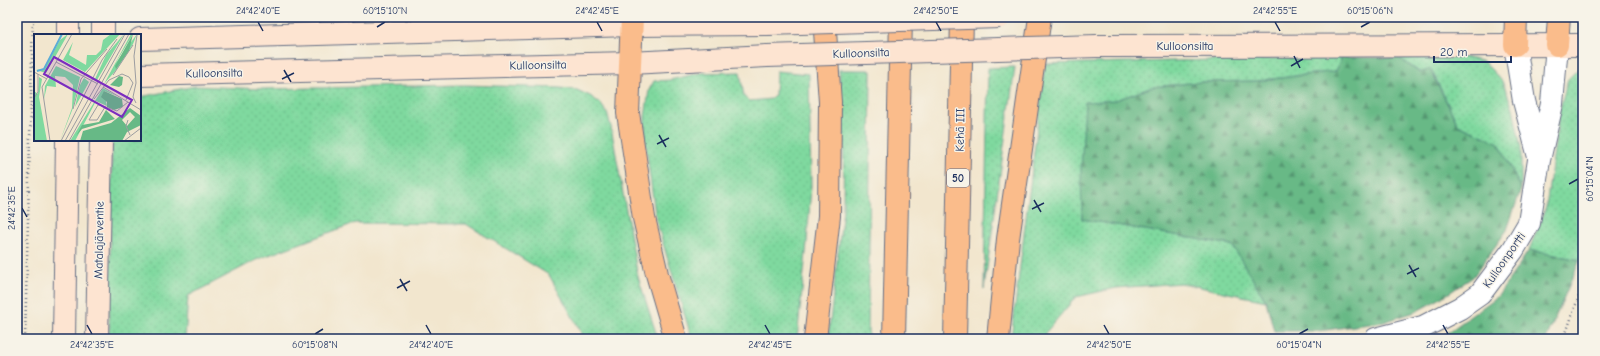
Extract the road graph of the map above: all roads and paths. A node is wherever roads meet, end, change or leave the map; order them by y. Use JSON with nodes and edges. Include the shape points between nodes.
{"nodes":[{"id":1,"x":33,"y":17,"type":"edge"},
{"id":2,"x":68,"y":17,"type":"edge"},
{"id":3,"x":103,"y":17,"type":"edge"},
{"id":4,"x":824,"y":17,"type":"edge"},
{"id":5,"x":901,"y":17,"type":"edge"},
{"id":6,"x":962,"y":17,"type":"edge"},
{"id":7,"x":1000,"y":17,"type":"edge"},
{"id":8,"x":1040,"y":17,"type":"edge"},
{"id":9,"x":1516,"y":17,"type":"edge"},
{"id":10,"x":1559,"y":17,"type":"edge"},
{"id":11,"x":631,"y":21,"type":"edge"},
{"id":12,"x":68,"y":34,"type":"edge"},
{"id":13,"x":103,"y":34,"type":"edge"},
{"id":14,"x":141,"y":39,"type":"edge"},
{"id":15,"x":1515,"y":45,"type":"junction"},
{"id":16,"x":1557,"y":45,"type":"junction"},
{"id":17,"x":1583,"y":45,"type":"edge"},
{"id":18,"x":630,"y":63,"type":"junction"},
{"id":19,"x":141,"y":75,"type":"edge"},
{"id":20,"x":66,"y":141,"type":"edge"},
{"id":21,"x":101,"y":141,"type":"edge"},
{"id":22,"x":1539,"y":160,"type":"junction"},
{"id":23,"x":1583,"y":284,"type":"edge"},
{"id":24,"x":25,"y":339,"type":"edge"},
{"id":25,"x":64,"y":339,"type":"edge"},
{"id":26,"x":97,"y":339,"type":"edge"},
{"id":27,"x":676,"y":339,"type":"edge"},
{"id":28,"x":815,"y":339,"type":"edge"},
{"id":29,"x":894,"y":339,"type":"edge"},
{"id":30,"x":955,"y":339,"type":"edge"},
{"id":31,"x":998,"y":339,"type":"edge"},
{"id":32,"x":1376,"y":339,"type":"edge"},
{"id":33,"x":1564,"y":339,"type":"edge"}],
"edges":[{"from":1,"to":24,"type":"path"},
{"from":2,"to":12,"type":"main road"},
{"from":3,"to":13,"type":"main road"},
{"from":4,"to":28,"type":"highway","via":[[830,102],[829,216]]},
{"from":5,"to":29,"type":"highway"},
{"from":6,"to":30,"type":"highway","name":"Kehä III","number":"50"},
{"from":7,"to":11,"type":"main road","bridge":true,"via":[[767,24]]},
{"from":8,"to":31,"type":"highway","via":[[1008,239]]},
{"from":9,"to":15,"type":"highway"},
{"from":10,"to":16,"type":"highway"},
{"from":11,"to":14,"type":"main road"},
{"from":11,"to":18,"type":"highway"},
{"from":15,"to":16,"type":"main road","name":"Kulloonsilta"},
{"from":15,"to":18,"type":"main road","name":"Kulloonsilta","bridge":true,"via":[[1097,46]]},
{"from":15,"to":22,"type":"street","name":"Kulloonportti","via":[[1524,101]]},
{"from":16,"to":17,"type":"main road","name":"Kulloonsilta"},
{"from":16,"to":22,"type":"street","name":"Kulloonportti","via":[[1552,104]]},
{"from":18,"to":19,"type":"main road","name":"Kulloonsilta"},
{"from":18,"to":27,"type":"highway","via":[[628,113],[644,218]]},
{"from":20,"to":25,"type":"main road"},
{"from":21,"to":26,"type":"main road","name":"Matalajärventie"},
{"from":22,"to":32,"type":"street","name":"Kulloonportti","via":[[1529,223],[1513,250],[1480,294],[1460,308],[1423,327]]},
{"from":23,"to":33,"type":"path"}]}
